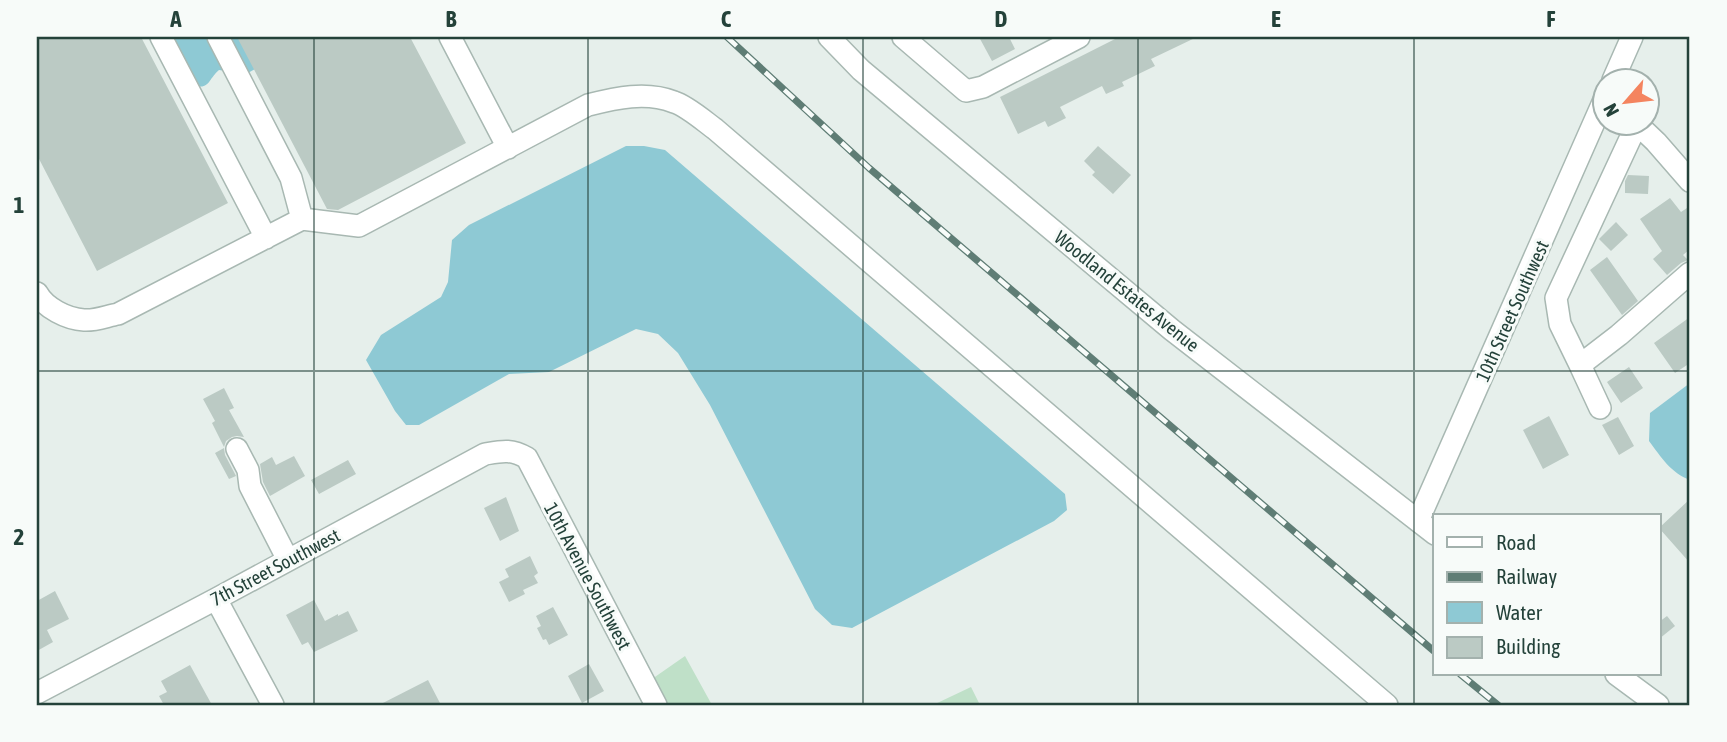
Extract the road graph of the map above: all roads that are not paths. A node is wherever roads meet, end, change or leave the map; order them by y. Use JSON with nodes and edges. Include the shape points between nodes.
{"nodes":[{"id":1,"x":161,"y":37,"type":"edge"},
{"id":2,"x":218,"y":37,"type":"edge"},
{"id":3,"x":450,"y":37,"type":"edge"},
{"id":4,"x":830,"y":37,"type":"edge"},
{"id":5,"x":904,"y":37,"type":"edge"},
{"id":6,"x":1079,"y":37,"type":"edge"},
{"id":7,"x":1632,"y":37,"type":"edge"},
{"id":8,"x":1619,"y":66,"type":"edge"},
{"id":9,"x":1590,"y":136,"type":"edge"},
{"id":10,"x":1630,"y":136,"type":"edge"},
{"id":11,"x":1650,"y":136,"type":"edge"},
{"id":12,"x":508,"y":148,"type":"junction"},
{"id":13,"x":1690,"y":181,"type":"edge"},
{"id":14,"x":302,"y":219,"type":"junction"},
{"id":15,"x":266,"y":238,"type":"junction"},
{"id":16,"x":1690,"y":273,"type":"edge"},
{"id":17,"x":37,"y":293,"type":"edge"},
{"id":18,"x":1580,"y":365,"type":"junction"},
{"id":19,"x":1600,"y":408,"type":"dead end"},
{"id":20,"x":237,"y":449,"type":"dead end"},
{"id":21,"x":515,"y":452,"type":"joint"},
{"id":22,"x":1426,"y":527,"type":"edge"},
{"id":23,"x":288,"y":560,"type":"junction"},
{"id":24,"x":216,"y":599,"type":"junction"},
{"id":25,"x":1619,"y":676,"type":"edge"},
{"id":26,"x":37,"y":693,"type":"edge"},
{"id":27,"x":273,"y":705,"type":"edge"},
{"id":28,"x":656,"y":705,"type":"edge"},
{"id":29,"x":1387,"y":705,"type":"edge"},
{"id":30,"x":1658,"y":705,"type":"edge"}],
"edges":[{"from":1,"to":15,"type":"street"},
{"from":2,"to":14,"type":"street","via":[[291,178]]},
{"from":3,"to":12,"type":"street"},
{"from":4,"to":22,"type":"street","name":"Woodland Estates Avenue","via":[[860,70],[1172,330]]},
{"from":5,"to":6,"type":"street","via":[[967,91]]},
{"from":7,"to":8,"type":"street"},
{"from":9,"to":22,"type":"street","name":"10th Street Southwest"},
{"from":10,"to":18,"type":"street","via":[[1556,298],[1560,324]]},
{"from":11,"to":13,"type":"street"},
{"from":12,"to":14,"type":"street","via":[[359,226]]},
{"from":12,"to":29,"type":"street","via":[[588,105],[651,96],[676,102],[715,129]]},
{"from":14,"to":15,"type":"street"},
{"from":15,"to":17,"type":"street","via":[[118,314],[85,320],[61,314]]},
{"from":16,"to":18,"type":"street"},
{"from":18,"to":19,"type":"street"},
{"from":20,"to":23,"type":"street","via":[[246,464],[250,486]]},
{"from":21,"to":23,"type":"street","name":"7th Street Southwest","via":[[485,454]]},
{"from":21,"to":28,"type":"street","name":"10th Avenue Southwest","via":[[527,458]]},
{"from":23,"to":24,"type":"street","name":"7th Street Southwest"},
{"from":24,"to":26,"type":"street","name":"7th Street Southwest"},
{"from":24,"to":27,"type":"street"},
{"from":25,"to":30,"type":"street"}]}
